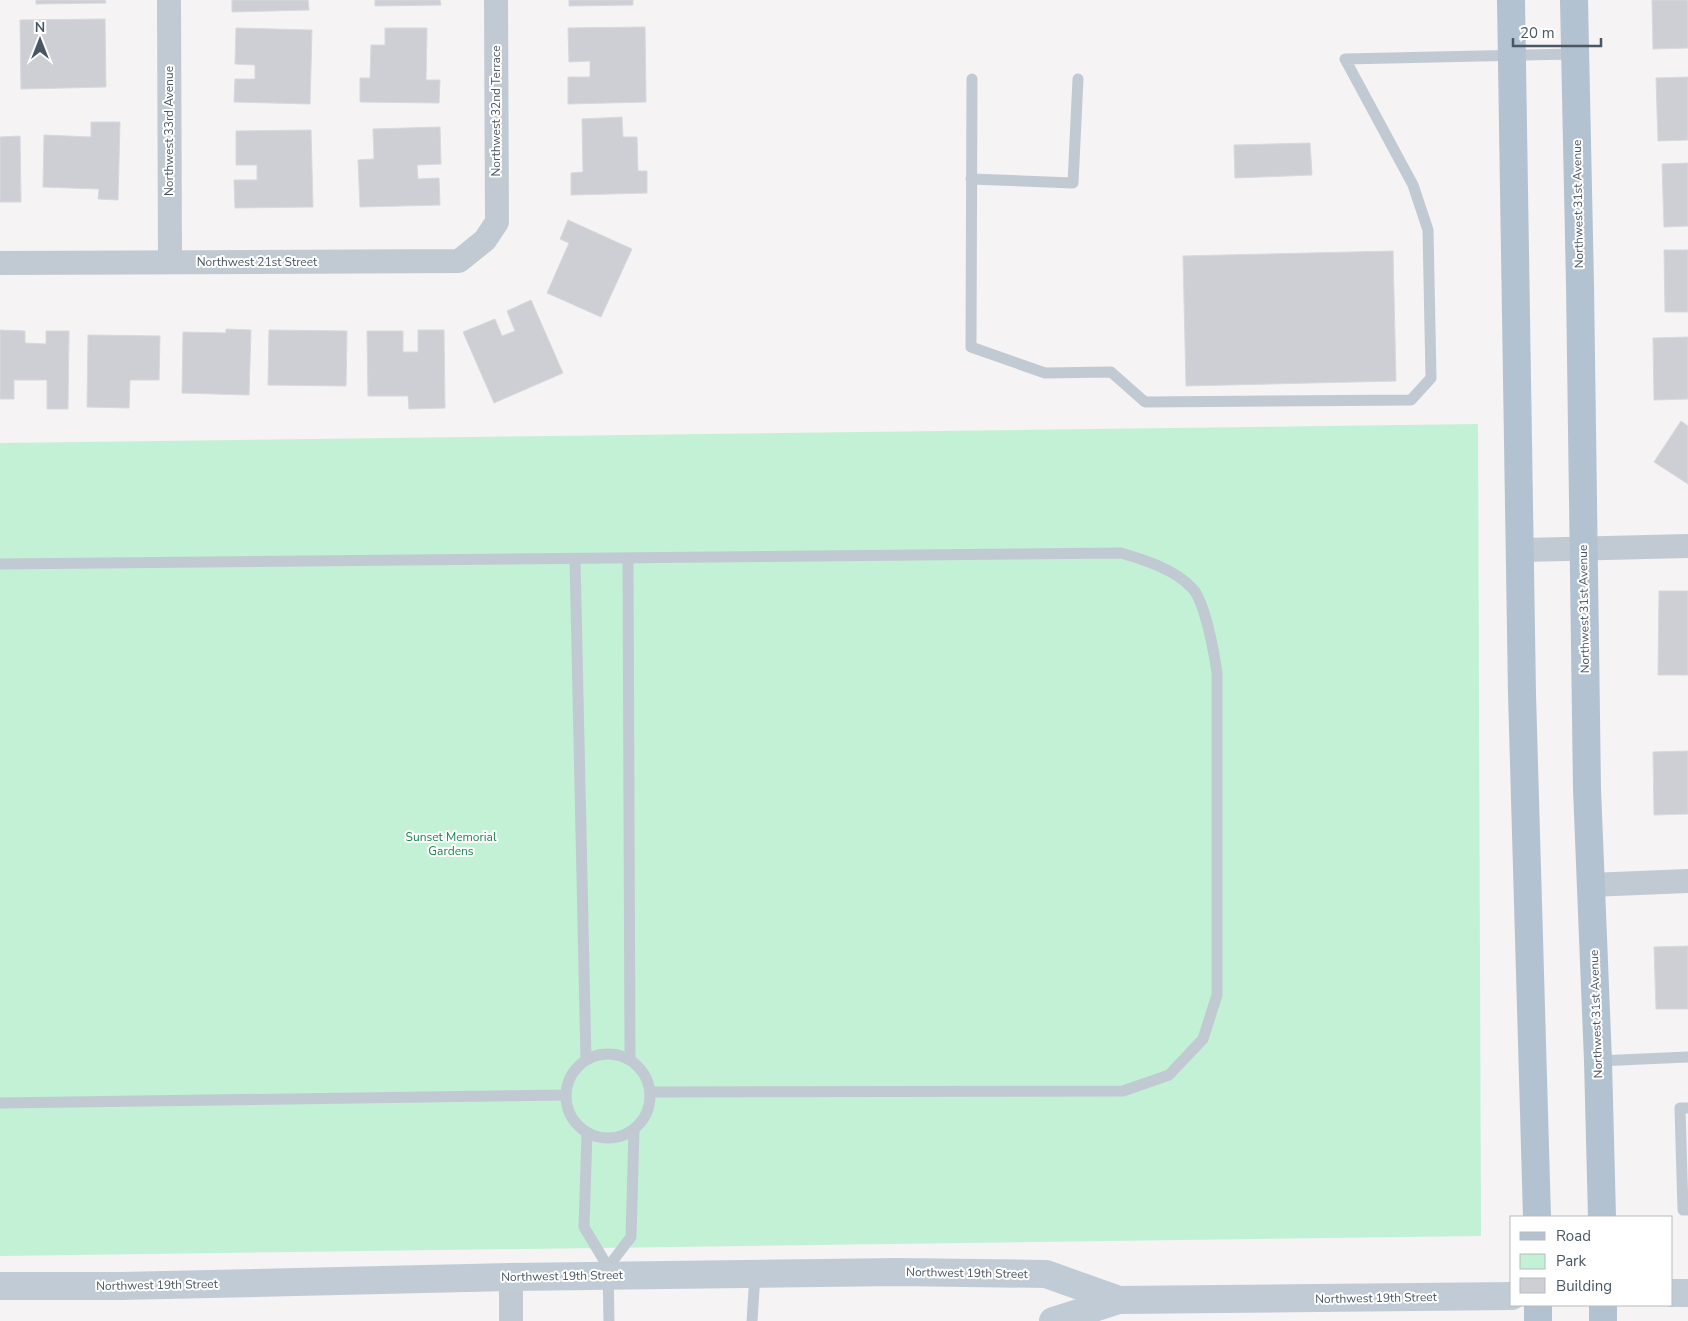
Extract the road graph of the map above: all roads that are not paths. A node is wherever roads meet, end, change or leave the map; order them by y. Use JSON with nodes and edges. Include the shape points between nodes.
{"nodes":[{"id":1,"x":168,"y":0,"type":"edge"},
{"id":2,"x":496,"y":0,"type":"edge"},
{"id":3,"x":1511,"y":0,"type":"edge"},
{"id":4,"x":1574,"y":0,"type":"edge"},
{"id":5,"x":1575,"y":54,"type":"junction"},
{"id":6,"x":1511,"y":55,"type":"junction"},
{"id":7,"x":972,"y":79,"type":"dead end"},
{"id":8,"x":1078,"y":79,"type":"dead end"},
{"id":9,"x":971,"y":179,"type":"junction"},
{"id":10,"x":497,"y":222,"type":"joint"},
{"id":11,"x":170,"y":262,"type":"junction"},
{"id":12,"x":0,"y":264,"type":"edge"},
{"id":13,"x":1688,"y":546,"type":"edge"},
{"id":14,"x":1584,"y":549,"type":"junction"},
{"id":15,"x":1520,"y":550,"type":"junction"},
{"id":16,"x":628,"y":558,"type":"junction"},
{"id":17,"x":575,"y":559,"type":"junction"},
{"id":18,"x":0,"y":564,"type":"edge"},
{"id":19,"x":1688,"y":881,"type":"edge"},
{"id":20,"x":1590,"y":885,"type":"junction"},
{"id":21,"x":1688,"y":1057,"type":"edge"},
{"id":22,"x":586,"y":1060,"type":"junction"},
{"id":23,"x":630,"y":1060,"type":"junction"},
{"id":24,"x":1598,"y":1061,"type":"junction"},
{"id":25,"x":651,"y":1092,"type":"junction"},
{"id":26,"x":565,"y":1095,"type":"junction"},
{"id":27,"x":0,"y":1103,"type":"edge"},
{"id":28,"x":1688,"y":1108,"type":"edge"},
{"id":29,"x":634,"y":1130,"type":"junction"},
{"id":30,"x":587,"y":1133,"type":"junction"},
{"id":31,"x":1688,"y":1210,"type":"edge"},
{"id":32,"x":1536,"y":1216,"type":"edge"},
{"id":33,"x":1602,"y":1216,"type":"edge"},
{"id":34,"x":608,"y":1271,"type":"junction"},
{"id":35,"x":754,"y":1274,"type":"junction"},
{"id":36,"x":511,"y":1277,"type":"junction"},
{"id":37,"x":0,"y":1286,"type":"edge"},
{"id":38,"x":1688,"y":1293,"type":"edge"},
{"id":39,"x":1673,"y":1294,"type":"edge"},
{"id":40,"x":1510,"y":1296,"type":"edge"},
{"id":41,"x":1119,"y":1300,"type":"junction"},
{"id":42,"x":1538,"y":1306,"type":"edge"},
{"id":43,"x":1603,"y":1306,"type":"edge"},
{"id":44,"x":511,"y":1321,"type":"edge"},
{"id":45,"x":609,"y":1321,"type":"edge"},
{"id":46,"x":752,"y":1321,"type":"edge"},
{"id":47,"x":1053,"y":1321,"type":"edge"},
{"id":48,"x":1538,"y":1321,"type":"edge"},
{"id":49,"x":1603,"y":1321,"type":"edge"}],
"edges":[{"from":1,"to":11,"type":"street","name":"Northwest 33rd Avenue"},
{"from":2,"to":10,"type":"street","name":"Northwest 32nd Terrace"},
{"from":3,"to":6,"type":"main road"},
{"from":4,"to":5,"type":"main road","name":"Northwest 31st Avenue"},
{"from":5,"to":6,"type":"lane"},
{"from":5,"to":14,"type":"main road","name":"Northwest 31st Avenue"},
{"from":6,"to":9,"type":"lane","via":[[1345,59],[1413,185],[1428,230],[1431,378],[1411,400],[1145,402],[1111,372],[1045,373],[971,346]]},
{"from":6,"to":15,"type":"main road"},
{"from":7,"to":9,"type":"lane"},
{"from":8,"to":9,"type":"lane","via":[[1073,183]]},
{"from":10,"to":11,"type":"street","name":"Northwest 21st Street","via":[[485,240],[459,261]]},
{"from":11,"to":12,"type":"street","name":"Northwest 21st Street"},
{"from":13,"to":14,"type":"street"},
{"from":14,"to":15,"type":"street"},
{"from":14,"to":20,"type":"main road","name":"Northwest 31st Avenue"},
{"from":15,"to":32,"type":"main road"},
{"from":16,"to":17,"type":"lane"},
{"from":16,"to":23,"type":"lane"},
{"from":16,"to":25,"type":"lane","via":[[1121,553],[1157,564],[1193,588],[1210,630],[1217,672],[1217,995],[1202,1039],[1169,1075],[1123,1091]]},
{"from":17,"to":18,"type":"lane"},
{"from":17,"to":22,"type":"lane"},
{"from":19,"to":20,"type":"street"},
{"from":20,"to":24,"type":"main road","name":"Northwest 31st Avenue"},
{"from":21,"to":24,"type":"lane"},
{"from":22,"to":23,"type":"lane","via":[[608,1054]]},
{"from":22,"to":26,"type":"lane","via":[[568,1081]]},
{"from":23,"to":25,"type":"lane","via":[[640,1068]]},
{"from":24,"to":33,"type":"main road","name":"Northwest 31st Avenue"},
{"from":25,"to":29,"type":"lane","via":[[644,1120]]},
{"from":26,"to":27,"type":"lane"},
{"from":26,"to":30,"type":"lane","via":[[571,1117]]},
{"from":28,"to":31,"type":"lane","via":[[1680,1108],[1683,1210]]},
{"from":29,"to":30,"type":"lane","via":[[610,1138],[598,1138]]},
{"from":29,"to":34,"type":"lane","via":[[632,1237]]},
{"from":30,"to":34,"type":"lane","via":[[584,1227]]},
{"from":34,"to":35,"type":"street","name":"Northwest 19th Street"},
{"from":34,"to":36,"type":"street","name":"Northwest 19th Street"},
{"from":34,"to":45,"type":"lane"},
{"from":35,"to":41,"type":"street","name":"Northwest 19th Street","via":[[1046,1274]]},
{"from":35,"to":46,"type":"lane"},
{"from":36,"to":37,"type":"street","name":"Northwest 19th Street"},
{"from":36,"to":44,"type":"street"},
{"from":38,"to":39,"type":"street"},
{"from":40,"to":41,"type":"street","name":"Northwest 19th Street"},
{"from":41,"to":47,"type":"street","name":"Northwest 19th Street"},
{"from":42,"to":48,"type":"main road"},
{"from":43,"to":49,"type":"main road"}]}
